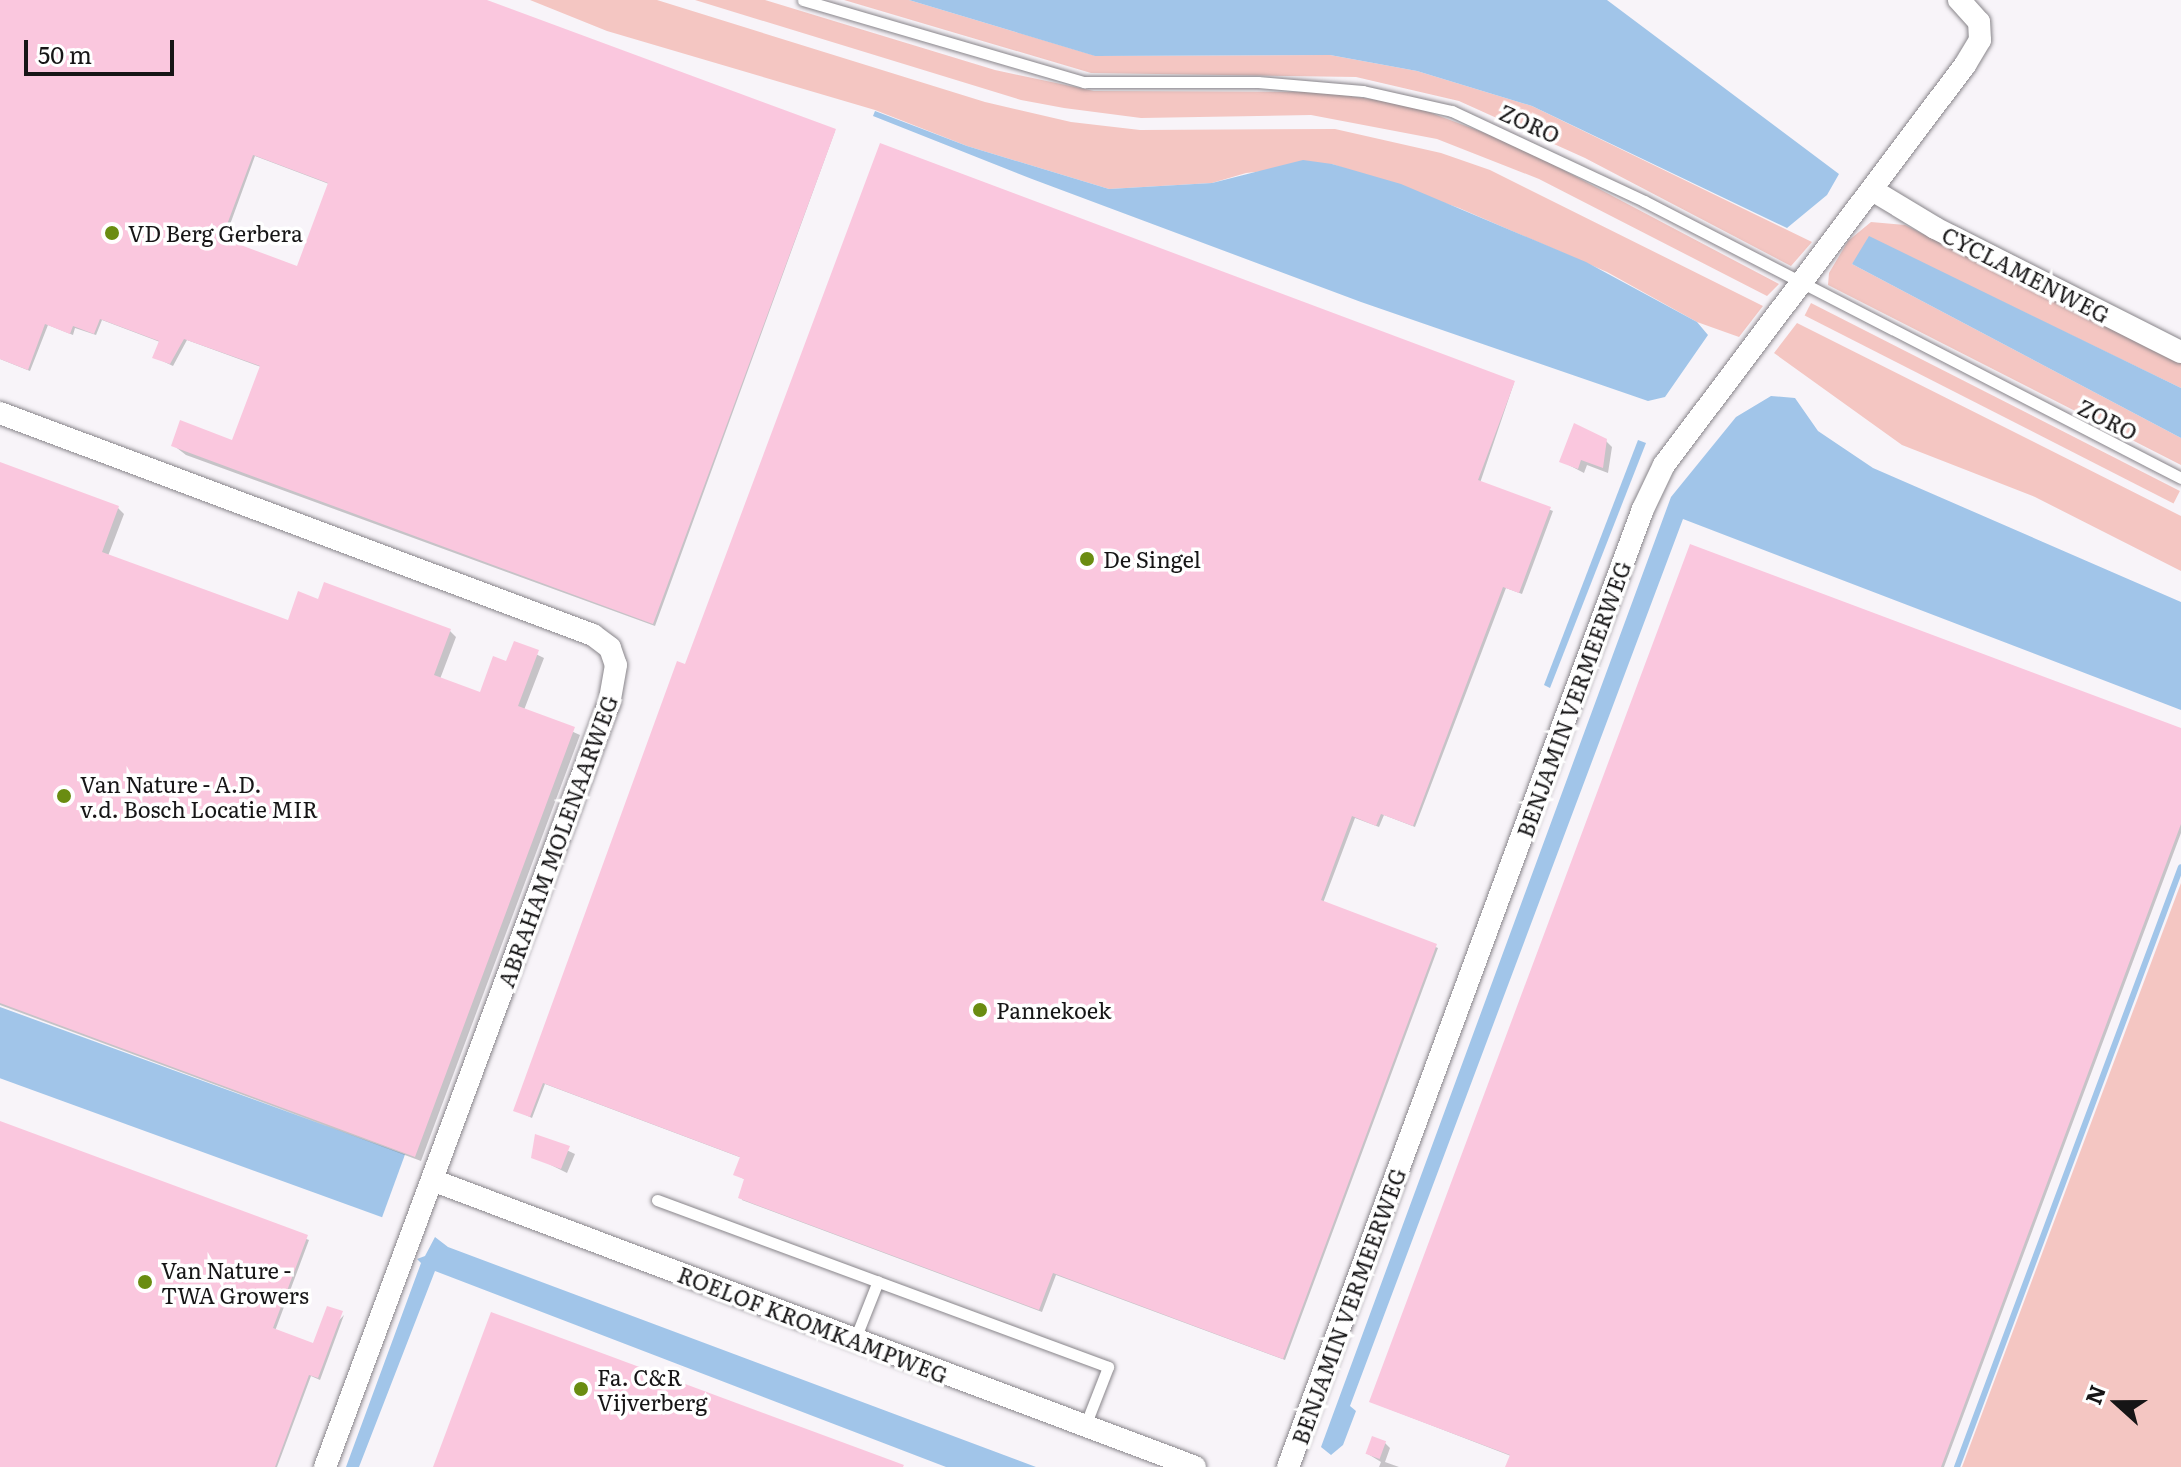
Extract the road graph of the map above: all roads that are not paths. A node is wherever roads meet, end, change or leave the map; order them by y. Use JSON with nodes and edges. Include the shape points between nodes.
{"nodes":[{"id":1,"x":803,"y":0,"type":"edge"},
{"id":2,"x":1963,"y":3,"type":"edge"},
{"id":3,"x":1874,"y":191,"type":"junction"},
{"id":4,"x":1800,"y":285,"type":"junction"},
{"id":5,"x":2181,"y":352,"type":"edge"},
{"id":6,"x":0,"y":413,"type":"edge"},
{"id":7,"x":2181,"y":478,"type":"edge"},
{"id":8,"x":432,"y":1180,"type":"junction"},
{"id":9,"x":657,"y":1200,"type":"dead end"},
{"id":10,"x":878,"y":1281,"type":"junction"},
{"id":11,"x":855,"y":1339,"type":"junction"},
{"id":12,"x":1085,"y":1426,"type":"junction"},
{"id":13,"x":325,"y":1467,"type":"edge"},
{"id":14,"x":1195,"y":1467,"type":"edge"},
{"id":15,"x":1288,"y":1467,"type":"edge"}],
"edges":[{"from":1,"to":4,"type":"lane","name":"ZORO","via":[[1084,82],[1258,82],[1363,91],[1452,111],[1575,166]]},
{"from":2,"to":3,"type":"street","name":"BENJAMIN VERMEERWEG","via":[[1979,22],[1980,40]]},
{"from":3,"to":4,"type":"street","name":"BENJAMIN VERMEERWEG"},
{"from":3,"to":5,"type":"street","name":"CYCLAMENWEG","via":[[1935,228]]},
{"from":4,"to":7,"type":"lane","name":"ZORO"},
{"from":4,"to":15,"type":"street","name":"BENJAMIN VERMEERWEG","via":[[1664,465],[1643,509]]},
{"from":6,"to":8,"type":"street","name":"ABRAHAM MOLENAARWEG","via":[[593,635],[610,648],[616,665],[609,703]]},
{"from":8,"to":11,"type":"street","name":"ROELOF KROMKAMPWEG"},
{"from":8,"to":13,"type":"street","name":"ABRAHAM MOLENAARWEG"},
{"from":9,"to":10,"type":"lane"},
{"from":10,"to":11,"type":"lane"},
{"from":10,"to":12,"type":"lane","via":[[1108,1367]]},
{"from":11,"to":12,"type":"street","name":"ROELOF KROMKAMPWEG"},
{"from":12,"to":14,"type":"street","name":"ROELOF KROMKAMPWEG"}]}
